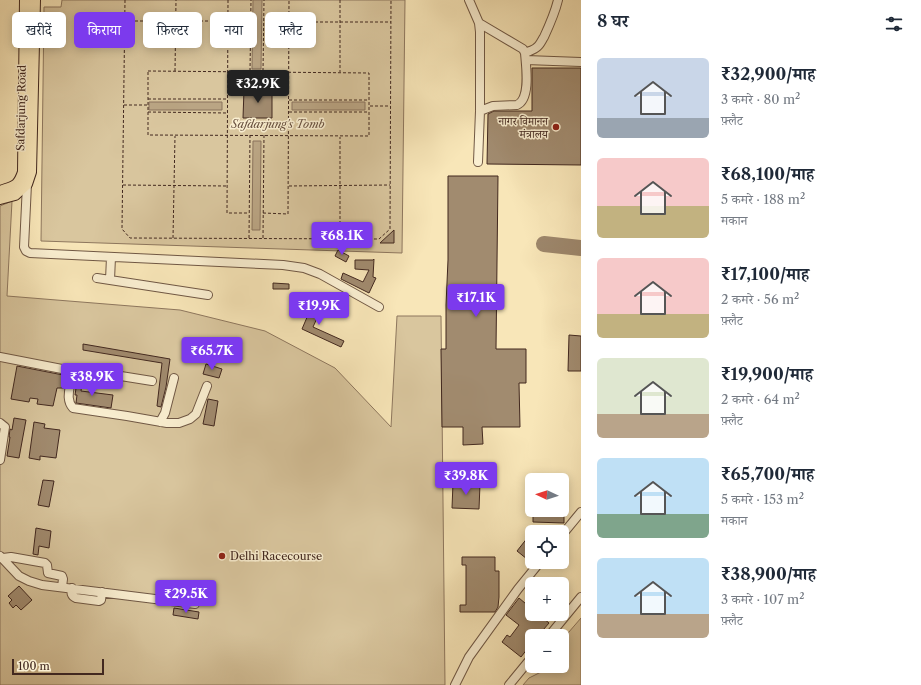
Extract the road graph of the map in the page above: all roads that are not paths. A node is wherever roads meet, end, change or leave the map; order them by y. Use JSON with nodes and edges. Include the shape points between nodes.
{"nodes":[{"id":1,"x":469,"y":0,"type":"edge"},
{"id":2,"x":558,"y":0,"type":"edge"},
{"id":3,"x":32,"y":2,"type":"edge"},
{"id":4,"x":479,"y":23,"type":"junction"},
{"id":5,"x":525,"y":56,"type":"junction"},
{"id":6,"x":581,"y":62,"type":"edge"},
{"id":7,"x":480,"y":111,"type":"junction"},
{"id":8,"x":478,"y":162,"type":"dead end"},
{"id":9,"x":22,"y":172,"type":"junction"},
{"id":10,"x":27,"y":184,"type":"junction"},
{"id":11,"x":0,"y":191,"type":"edge"},
{"id":12,"x":0,"y":200,"type":"edge"},
{"id":13,"x":111,"y":257,"type":"junction"},
{"id":14,"x":97,"y":278,"type":"dead end"},
{"id":15,"x":110,"y":280,"type":"junction"},
{"id":16,"x":208,"y":295,"type":"dead end"},
{"id":17,"x":379,"y":307,"type":"dead end"},
{"id":18,"x":0,"y":357,"type":"edge"},
{"id":19,"x":70,"y":372,"type":"junction"},
{"id":20,"x":174,"y":378,"type":"dead end"},
{"id":21,"x":152,"y":381,"type":"dead end"},
{"id":22,"x":207,"y":386,"type":"dead end"},
{"id":23,"x":160,"y":422,"type":"junction"},
{"id":24,"x":0,"y":423,"type":"edge"},
{"id":25,"x":0,"y":457,"type":"edge"},
{"id":26,"x":581,"y":512,"type":"edge"},
{"id":27,"x":569,"y":527,"type":"edge"},
{"id":28,"x":1,"y":557,"type":"edge"},
{"id":29,"x":534,"y":569,"type":"edge"},
{"id":30,"x":48,"y":573,"type":"junction"},
{"id":31,"x":46,"y":585,"type":"junction"},
{"id":32,"x":62,"y":587,"type":"junction"},
{"id":33,"x":581,"y":597,"type":"edge"},
{"id":34,"x":195,"y":604,"type":"dead end"},
{"id":35,"x":555,"y":629,"type":"edge"},
{"id":36,"x":525,"y":666,"type":"edge"},
{"id":37,"x":455,"y":685,"type":"edge"},
{"id":38,"x":509,"y":685,"type":"edge"}],
"edges":[{"from":1,"to":4,"type":"street"},
{"from":2,"to":5,"type":"street","via":[[552,22],[541,43]]},
{"from":3,"to":9,"type":"main road","name":"Safdarjung Road"},
{"from":3,"to":10,"type":"main road","name":"Safdarjung Road","via":[[31,172]]},
{"from":4,"to":5,"type":"street","via":[[520,47]]},
{"from":4,"to":7,"type":"street"},
{"from":5,"to":6,"type":"street"},
{"from":5,"to":7,"type":"street","via":[[527,88],[522,102],[517,105],[493,106]]},
{"from":7,"to":8,"type":"street"},
{"from":9,"to":10,"type":"street"},
{"from":9,"to":11,"type":"main road","via":[[16,186]]},
{"from":10,"to":12,"type":"main road","via":[[15,194]]},
{"from":10,"to":13,"type":"street","via":[[24,247],[26,251]]},
{"from":13,"to":15,"type":"street"},
{"from":13,"to":17,"type":"street","via":[[304,268],[320,274]]},
{"from":14,"to":15,"type":"street"},
{"from":15,"to":16,"type":"street"},
{"from":18,"to":19,"type":"street"},
{"from":19,"to":21,"type":"street","via":[[77,369]]},
{"from":19,"to":23,"type":"street","via":[[68,401],[73,408]]},
{"from":20,"to":23,"type":"street","via":[[165,413]]},
{"from":22,"to":23,"type":"street","via":[[196,414],[190,419]]},
{"from":24,"to":25,"type":"street","via":[[5,427]]},
{"from":26,"to":27,"type":"street"},
{"from":28,"to":30,"type":"street","via":[[45,563]]},
{"from":28,"to":31,"type":"street","via":[[18,576]]},
{"from":29,"to":37,"type":"street","via":[[469,657]]},
{"from":30,"to":31,"type":"street"},
{"from":30,"to":32,"type":"street","via":[[62,576]]},
{"from":31,"to":32,"type":"street"},
{"from":32,"to":34,"type":"street"},
{"from":33,"to":35,"type":"street"},
{"from":36,"to":38,"type":"street"}]}
